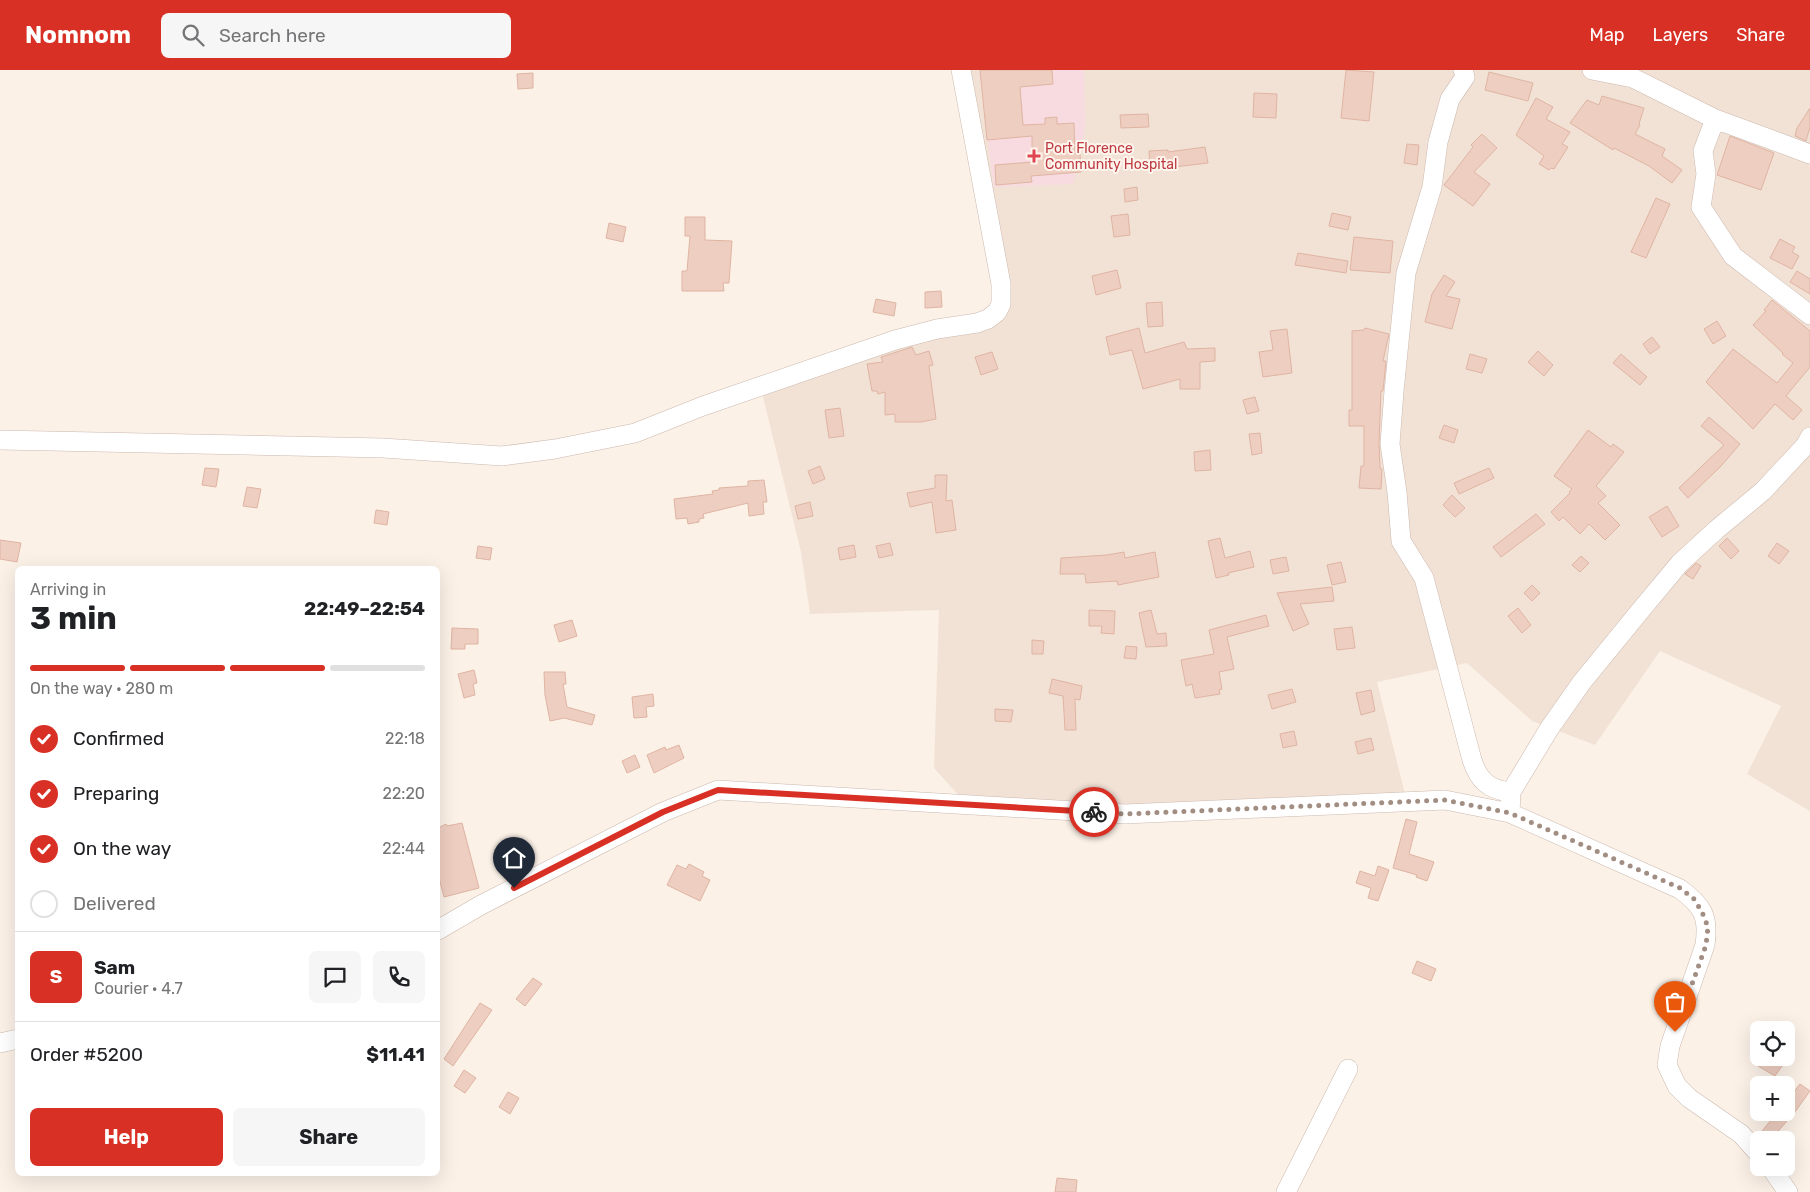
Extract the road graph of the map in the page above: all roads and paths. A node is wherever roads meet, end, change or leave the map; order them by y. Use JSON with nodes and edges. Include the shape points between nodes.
{"nodes":[{"id":1,"x":961,"y":70,"type":"edge"},
{"id":2,"x":1463,"y":70,"type":"edge"},
{"id":3,"x":1592,"y":70,"type":"edge"},
{"id":4,"x":1715,"y":119,"type":"junction"},
{"id":5,"x":1810,"y":154,"type":"edge"},
{"id":6,"x":1810,"y":315,"type":"edge"},
{"id":7,"x":1810,"y":437,"type":"edge"},
{"id":8,"x":0,"y":440,"type":"edge"},
{"id":9,"x":1511,"y":792,"type":"junction"},
{"id":10,"x":1510,"y":813,"type":"junction"},
{"id":11,"x":440,"y":929,"type":"edge"},
{"id":12,"x":15,"y":1039,"type":"edge"},
{"id":13,"x":0,"y":1043,"type":"edge"},
{"id":14,"x":1348,"y":1069,"type":"dead end"},
{"id":15,"x":1750,"y":1144,"type":"edge"},
{"id":16,"x":1777,"y":1176,"type":"edge"},
{"id":17,"x":1286,"y":1192,"type":"edge"},
{"id":18,"x":1788,"y":1192,"type":"edge"}],
"edges":[{"from":1,"to":8,"type":"street","via":[[1001,284],[1001,304],[988,319],[895,340],[634,433],[502,456],[383,448]]},
{"from":2,"to":9,"type":"street","via":[[1465,77],[1450,99],[1438,142],[1432,187],[1406,273],[1390,444],[1401,541],[1424,578],[1476,772],[1490,787]]},
{"from":3,"to":4,"type":"street","via":[[1633,78]]},
{"from":4,"to":5,"type":"street"},
{"from":4,"to":6,"type":"street","via":[[1703,151],[1706,174],[1701,207],[1733,256]]},
{"from":7,"to":9,"type":"street","via":[[1763,491],[1680,563],[1582,682]]},
{"from":9,"to":10,"type":"street"},
{"from":10,"to":11,"type":"street","via":[[1445,800],[1125,814],[718,790],[663,812]]},
{"from":10,"to":15,"type":"street","via":[[1680,888],[1694,899],[1708,927],[1706,945],[1670,1046],[1667,1065],[1677,1086],[1689,1098],[1741,1134]]},
{"from":12,"to":13,"type":"street"},
{"from":14,"to":17,"type":"street"},
{"from":16,"to":18,"type":"street"}]}
